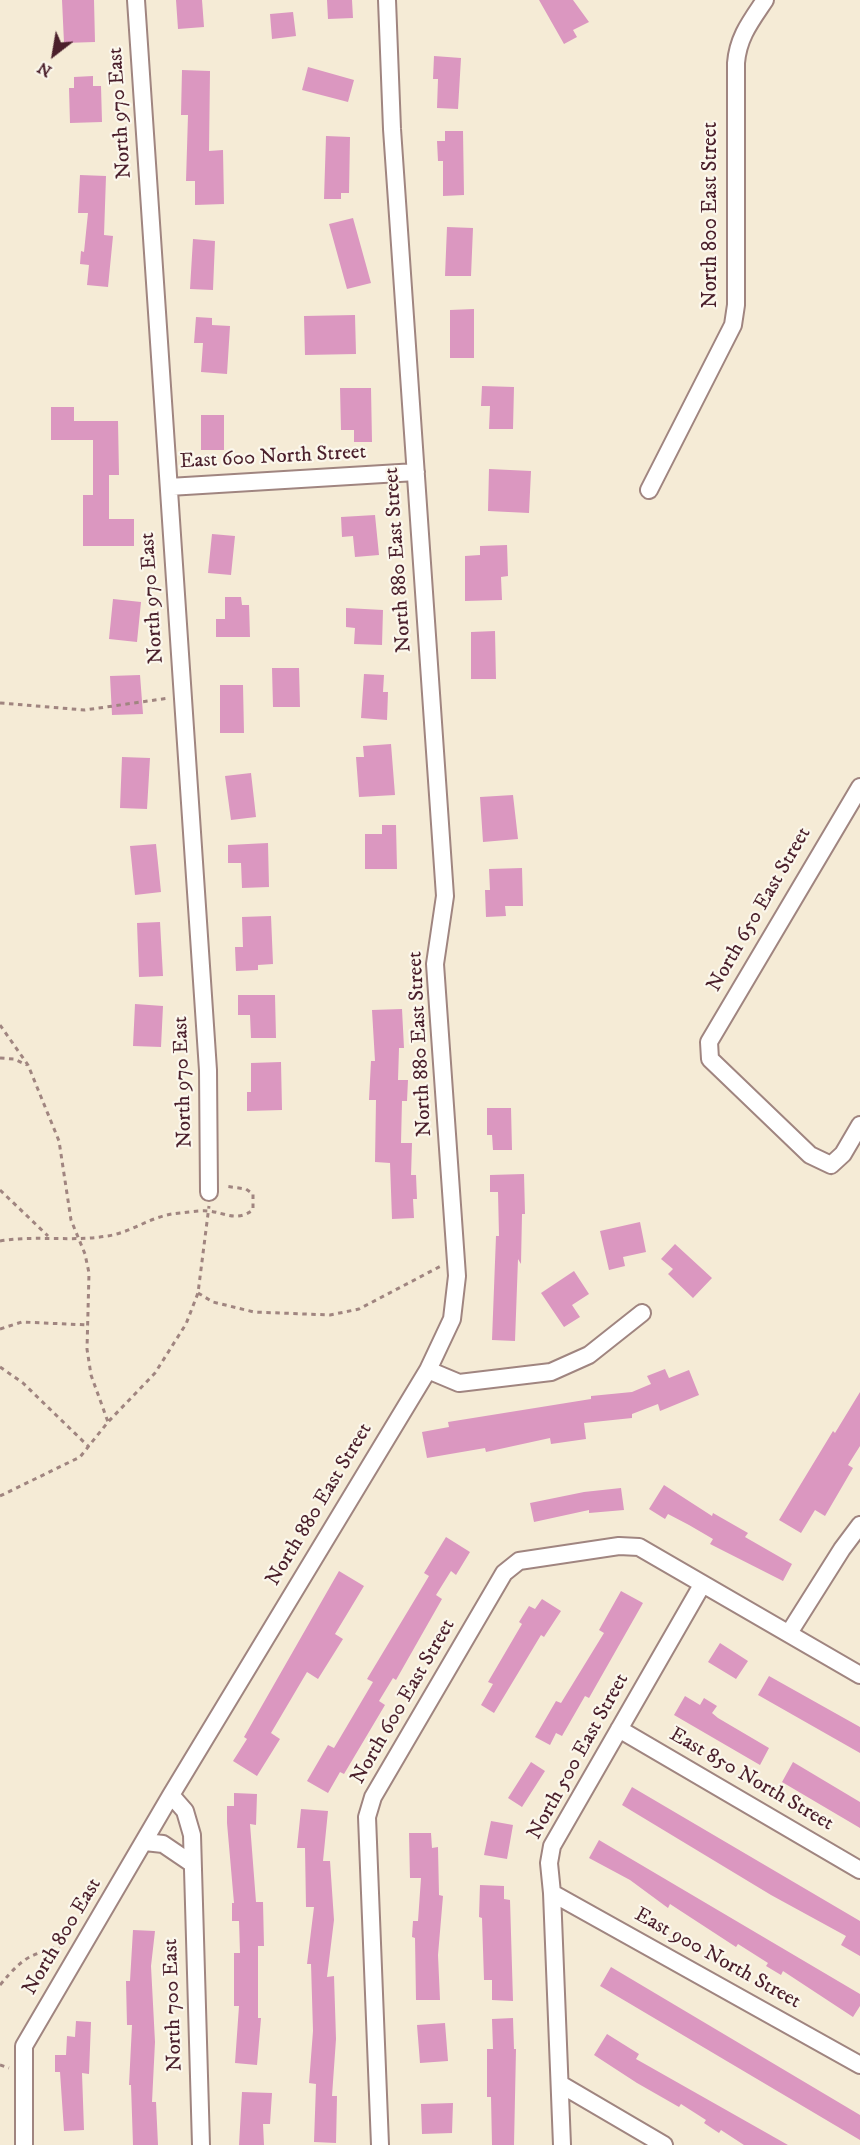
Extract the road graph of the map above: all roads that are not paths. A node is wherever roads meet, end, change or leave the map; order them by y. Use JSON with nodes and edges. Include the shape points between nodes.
{"nodes":[{"id":1,"x":136,"y":0,"type":"edge"},
{"id":2,"x":387,"y":0,"type":"edge"},
{"id":3,"x":765,"y":0,"type":"edge"},
{"id":4,"x":416,"y":472,"type":"junction"},
{"id":5,"x":169,"y":487,"type":"junction"},
{"id":6,"x":649,"y":490,"type":"dead end"},
{"id":7,"x":860,"y":787,"type":"edge"},
{"id":8,"x":860,"y":1125,"type":"edge"},
{"id":9,"x":209,"y":1189,"type":"road end"},
{"id":10,"x":642,"y":1313,"type":"dead end"},
{"id":11,"x":428,"y":1370,"type":"junction"},
{"id":12,"x":860,"y":1525,"type":"edge"},
{"id":13,"x":702,"y":1585,"type":"junction"},
{"id":14,"x":789,"y":1633,"type":"junction"},
{"id":15,"x":860,"y":1676,"type":"edge"},
{"id":16,"x":619,"y":1729,"type":"junction"},
{"id":17,"x":171,"y":1795,"type":"junction"},
{"id":18,"x":145,"y":1842,"type":"junction"},
{"id":19,"x":191,"y":1863,"type":"junction"},
{"id":20,"x":860,"y":1870,"type":"edge"},
{"id":21,"x":552,"y":1893,"type":"junction"},
{"id":22,"x":860,"y":2065,"type":"edge"},
{"id":23,"x":560,"y":2084,"type":"junction"},
{"id":24,"x":24,"y":2145,"type":"edge"},
{"id":25,"x":201,"y":2145,"type":"edge"},
{"id":26,"x":380,"y":2145,"type":"edge"},
{"id":27,"x":562,"y":2145,"type":"edge"},
{"id":28,"x":664,"y":2145,"type":"edge"}],
"edges":[{"from":1,"to":5,"type":"street","name":"North 970 East"},
{"from":2,"to":4,"type":"street","name":"North 880 East Street"},
{"from":3,"to":6,"type":"street","name":"North 800 East Street","via":[[744,31],[736,63],[733,325]]},
{"from":4,"to":5,"type":"street","name":"East 600 North Street"},
{"from":4,"to":11,"type":"street","name":"North 880 East Street","via":[[445,896],[435,964],[456,1258],[452,1319]]},
{"from":5,"to":9,"type":"street","name":"North 970 East","via":[[208,1070]]},
{"from":7,"to":8,"type":"street","name":"North 650 East Street","via":[[709,1042],[710,1059],[810,1155],[831,1165],[843,1154]]},
{"from":10,"to":11,"type":"street","via":[[589,1355],[551,1372],[459,1383]]},
{"from":11,"to":17,"type":"street","name":"North 880 East Street"},
{"from":12,"to":14,"type":"street"},
{"from":13,"to":14,"type":"street","name":"North 600 East Street"},
{"from":13,"to":16,"type":"street","name":"North 500 East Street"},
{"from":13,"to":26,"type":"street","name":"North 600 East Street","via":[[639,1547],[619,1546],[519,1562],[504,1573],[373,1797],[367,1817]]},
{"from":14,"to":15,"type":"street","name":"North 600 East Street"},
{"from":16,"to":20,"type":"street","name":"East 850 North Street"},
{"from":16,"to":21,"type":"street","name":"North 500 East Street","via":[[552,1846]]},
{"from":17,"to":18,"type":"street","name":"North 800 East"},
{"from":17,"to":19,"type":"street","name":"North 700 East","via":[[185,1811]]},
{"from":18,"to":19,"type":"street","via":[[163,1844]]},
{"from":18,"to":24,"type":"street","name":"North 800 East","via":[[24,2046]]},
{"from":19,"to":25,"type":"street","name":"North 700 East"},
{"from":21,"to":22,"type":"street","name":"East 900 North Street"},
{"from":21,"to":23,"type":"street","name":"North 500 East Street"},
{"from":23,"to":27,"type":"street","name":"North 500 East Street"},
{"from":23,"to":28,"type":"street"}]}
